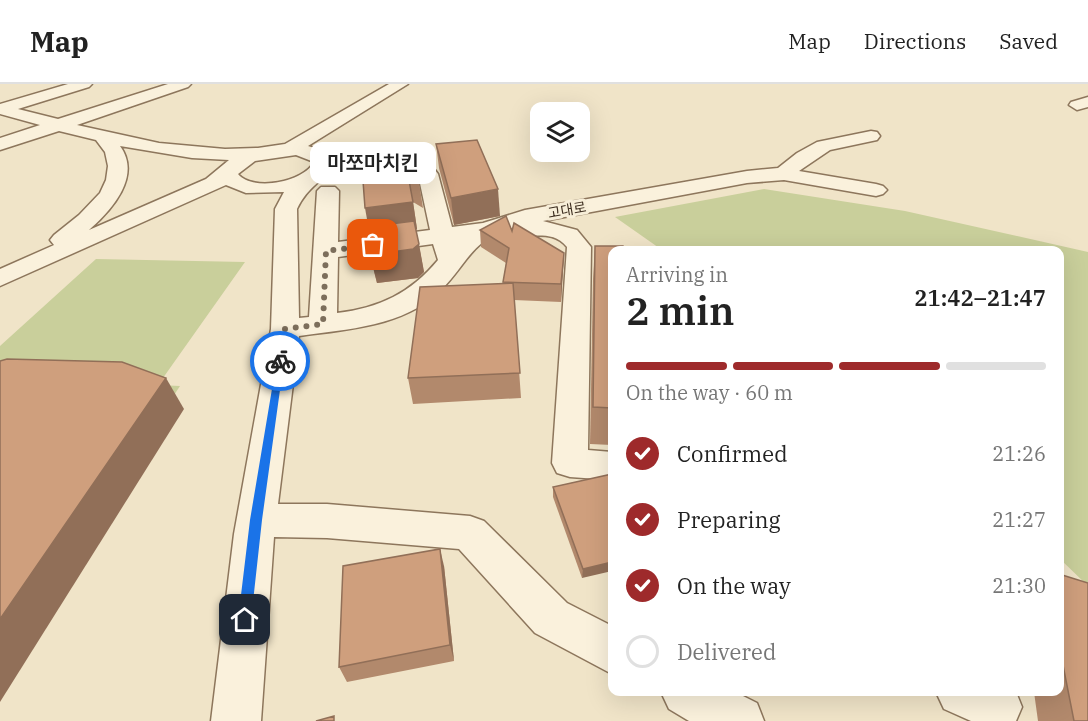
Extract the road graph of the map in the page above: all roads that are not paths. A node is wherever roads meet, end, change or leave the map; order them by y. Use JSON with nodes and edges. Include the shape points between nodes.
{"nodes":[{"id":1,"x":84,"y":84,"type":"edge"},
{"id":2,"x":183,"y":84,"type":"edge"},
{"id":3,"x":400,"y":84,"type":"edge"},
{"id":4,"x":0,"y":109,"type":"edge"},
{"id":5,"x":60,"y":125,"type":"junction"},
{"id":6,"x":329,"y":127,"type":"junction"},
{"id":7,"x":871,"y":136,"type":"dead end"},
{"id":8,"x":103,"y":137,"type":"junction"},
{"id":9,"x":0,"y":144,"type":"edge"},
{"id":10,"x":288,"y":150,"type":"junction"},
{"id":11,"x":259,"y":154,"type":"junction"},
{"id":12,"x":213,"y":156,"type":"junction"},
{"id":13,"x":321,"y":157,"type":"junction"},
{"id":14,"x":428,"y":174,"type":"dead end"},
{"id":15,"x":784,"y":174,"type":"junction"},
{"id":16,"x":260,"y":184,"type":"junction"},
{"id":17,"x":876,"y":190,"type":"dead end"},
{"id":18,"x":328,"y":192,"type":"dead end"},
{"id":19,"x":488,"y":229,"type":"junction"},
{"id":20,"x":443,"y":236,"type":"junction"},
{"id":21,"x":326,"y":251,"type":"junction"},
{"id":22,"x":444,"y":269,"type":"junction"},
{"id":23,"x":5,"y":276,"type":"edge"},
{"id":24,"x":323,"y":324,"type":"junction"},
{"id":25,"x":285,"y":329,"type":"junction"},
{"id":26,"x":608,"y":466,"type":"edge"},
{"id":27,"x":256,"y":520,"type":"junction"},
{"id":28,"x":608,"y":649,"type":"edge"},
{"id":29,"x":693,"y":696,"type":"edge"},
{"id":30,"x":236,"y":721,"type":"edge"},
{"id":31,"x":739,"y":721,"type":"edge"}],
"edges":[{"from":1,"to":4,"type":"street"},
{"from":2,"to":5,"type":"street"},
{"from":3,"to":6,"type":"street"},
{"from":4,"to":5,"type":"street"},
{"from":5,"to":8,"type":"street"},
{"from":5,"to":9,"type":"street"},
{"from":6,"to":10,"type":"street"},
{"from":6,"to":13,"type":"street"},
{"from":7,"to":15,"type":"street","via":[[829,143],[803,155]]},
{"from":8,"to":12,"type":"street","via":[[159,151]]},
{"from":8,"to":23,"type":"street","via":[[119,165],[108,197],[68,235]]},
{"from":10,"to":11,"type":"street"},
{"from":10,"to":13,"type":"street","via":[[308,151]]},
{"from":11,"to":12,"type":"street"},
{"from":11,"to":16,"type":"street"},
{"from":12,"to":16,"type":"street","via":[[228,160]]},
{"from":13,"to":16,"type":"street","via":[[322,169]]},
{"from":14,"to":20,"type":"street"},
{"from":15,"to":17,"type":"street","name":"고대로"},
{"from":15,"to":19,"type":"street","name":"고대로","via":[[747,177],[525,217]]},
{"from":16,"to":23,"type":"street","via":[[178,200]]},
{"from":16,"to":25,"type":"street"},
{"from":18,"to":21,"type":"street"},
{"from":19,"to":20,"type":"street"},
{"from":19,"to":22,"type":"street","name":"고대로","via":[[461,247]]},
{"from":20,"to":21,"type":"street"},
{"from":20,"to":22,"type":"street"},
{"from":21,"to":24,"type":"street"},
{"from":22,"to":24,"type":"street","name":"고대로","via":[[412,299],[383,313]]},
{"from":22,"to":26,"type":"street","via":[[525,228],[563,232],[590,257],[570,463]]},
{"from":24,"to":25,"type":"street","name":"고대로"},
{"from":25,"to":27,"type":"street"},
{"from":27,"to":28,"type":"street","via":[[470,533],[551,618]]},
{"from":27,"to":30,"type":"street"},
{"from":29,"to":31,"type":"street"}]}
